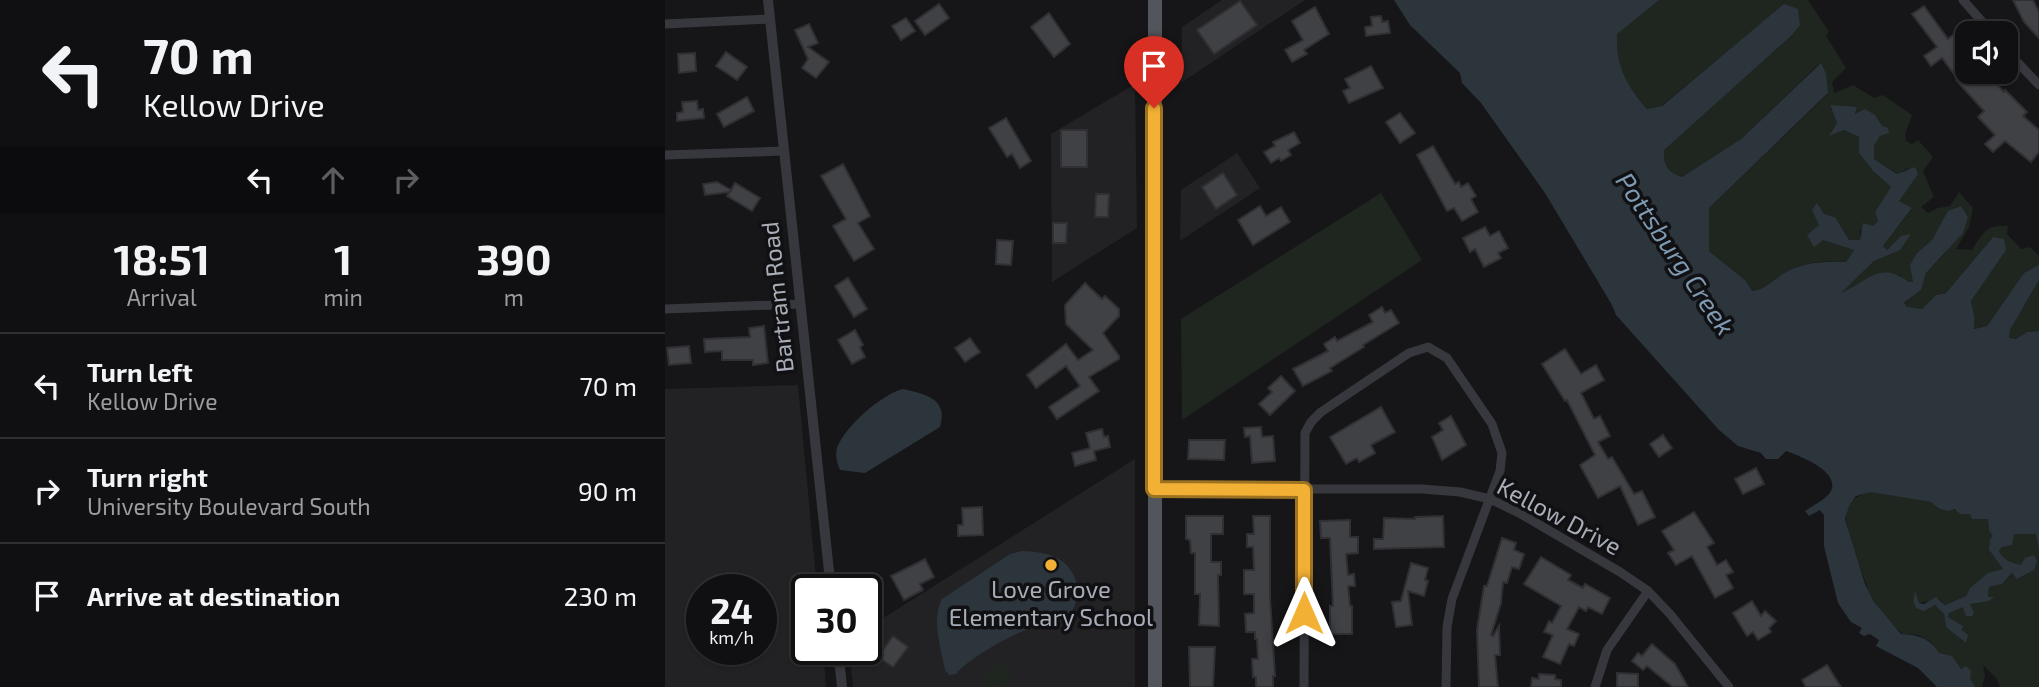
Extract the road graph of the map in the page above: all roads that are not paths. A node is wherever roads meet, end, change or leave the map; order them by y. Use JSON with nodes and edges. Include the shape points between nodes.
{"nodes":[{"id":1,"x":768,"y":0,"type":"edge"},
{"id":2,"x":1155,"y":0,"type":"edge"},
{"id":3,"x":1963,"y":0,"type":"edge"},
{"id":4,"x":770,"y":19,"type":"junction"},
{"id":5,"x":1981,"y":21,"type":"edge"},
{"id":6,"x":665,"y":24,"type":"edge"},
{"id":7,"x":2018,"y":63,"type":"edge"},
{"id":8,"x":2039,"y":85,"type":"edge"},
{"id":9,"x":783,"y":151,"type":"junction"},
{"id":10,"x":665,"y":155,"type":"edge"},
{"id":11,"x":800,"y":304,"type":"junction"},
{"id":12,"x":665,"y":309,"type":"edge"},
{"id":13,"x":1154,"y":489,"type":"junction"},
{"id":14,"x":1304,"y":490,"type":"junction"},
{"id":15,"x":1490,"y":499,"type":"junction"},
{"id":16,"x":829,"y":574,"type":"edge"},
{"id":17,"x":1647,"y":592,"type":"junction"},
{"id":18,"x":840,"y":665,"type":"edge"},
{"id":19,"x":842,"y":687,"type":"edge"},
{"id":20,"x":1155,"y":687,"type":"edge"},
{"id":21,"x":1304,"y":687,"type":"edge"},
{"id":22,"x":1446,"y":687,"type":"edge"},
{"id":23,"x":1595,"y":687,"type":"edge"},
{"id":24,"x":1730,"y":687,"type":"edge"}],
"edges":[{"from":1,"to":4,"type":"street","name":"Bartram Road"},
{"from":2,"to":13,"type":"main road"},
{"from":3,"to":5,"type":"street"},
{"from":4,"to":6,"type":"street"},
{"from":4,"to":9,"type":"street","name":"Bartram Road"},
{"from":7,"to":8,"type":"street"},
{"from":9,"to":10,"type":"street"},
{"from":9,"to":11,"type":"street","name":"Bartram Road"},
{"from":11,"to":12,"type":"street"},
{"from":11,"to":16,"type":"street","name":"Bartram Road"},
{"from":13,"to":14,"type":"street","name":"Kellow Drive"},
{"from":13,"to":20,"type":"main road"},
{"from":14,"to":15,"type":"street","name":"Kellow Drive","via":[[1422,489]]},
{"from":14,"to":15,"type":"street","via":[[1305,433],[1311,422],[1409,353],[1428,347],[1447,358],[1498,436],[1500,471]]},
{"from":14,"to":21,"type":"street"},
{"from":15,"to":17,"type":"street","name":"Kellow Drive","via":[[1621,572]]},
{"from":15,"to":22,"type":"street","via":[[1452,599]]},
{"from":17,"to":23,"type":"street","via":[[1607,650]]},
{"from":17,"to":24,"type":"street","name":"Kellow Drive"},
{"from":18,"to":19,"type":"street"}]}
